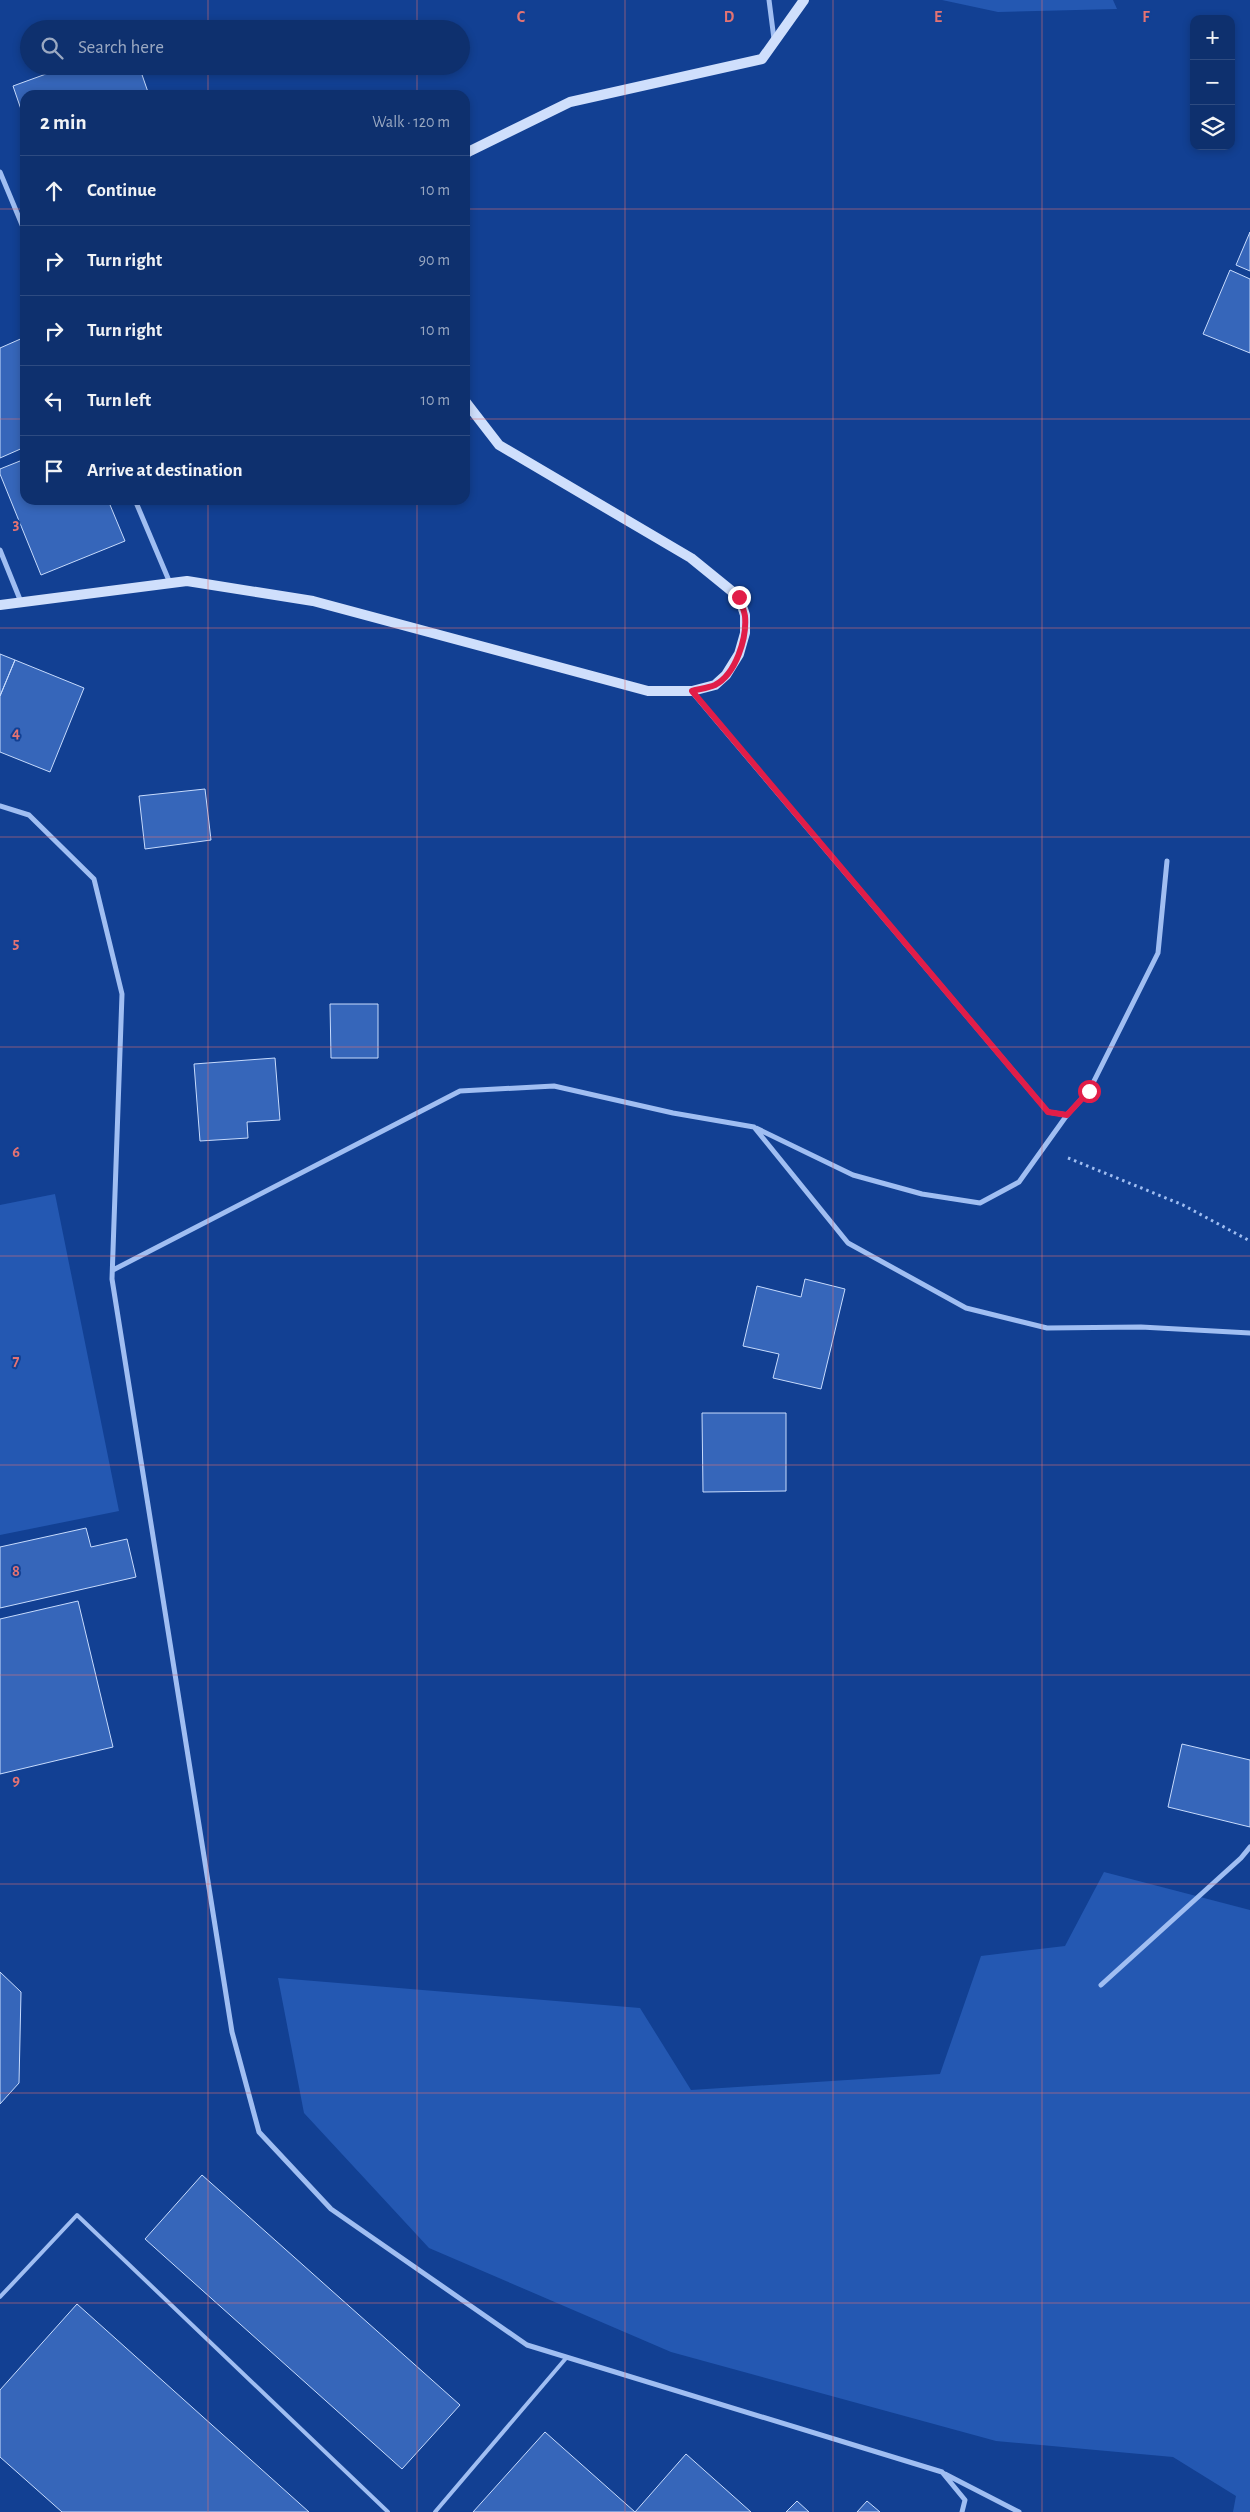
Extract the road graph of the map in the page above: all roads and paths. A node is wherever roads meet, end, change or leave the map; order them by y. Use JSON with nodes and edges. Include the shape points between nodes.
{"nodes":[{"id":1,"x":769,"y":0,"type":"edge"},
{"id":2,"x":804,"y":0,"type":"edge"},
{"id":3,"x":775,"y":42,"type":"junction"},
{"id":4,"x":470,"y":152,"type":"edge"},
{"id":5,"x":0,"y":172,"type":"edge"},
{"id":6,"x":20,"y":220,"type":"edge"},
{"id":7,"x":470,"y":407,"type":"edge"},
{"id":8,"x":137,"y":505,"type":"edge"},
{"id":9,"x":0,"y":550,"type":"edge"},
{"id":10,"x":170,"y":583,"type":"junction"},
{"id":11,"x":22,"y":602,"type":"junction"},
{"id":12,"x":0,"y":605,"type":"edge"},
{"id":13,"x":692,"y":691,"type":"junction"},
{"id":14,"x":0,"y":806,"type":"edge"},
{"id":15,"x":1167,"y":861,"type":"dead end"},
{"id":16,"x":1067,"y":1115,"type":"junction"},
{"id":17,"x":754,"y":1127,"type":"junction"},
{"id":18,"x":1044,"y":1148,"type":"junction"},
{"id":19,"x":1250,"y":1241,"type":"edge"},
{"id":20,"x":113,"y":1270,"type":"junction"},
{"id":21,"x":1250,"y":1333,"type":"edge"},
{"id":22,"x":1250,"y":1847,"type":"edge"},
{"id":23,"x":1101,"y":1985,"type":"dead end"},
{"id":24,"x":0,"y":2296,"type":"edge"},
{"id":25,"x":567,"y":2357,"type":"junction"},
{"id":26,"x":942,"y":2472,"type":"junction"},
{"id":27,"x":388,"y":2512,"type":"edge"},
{"id":28,"x":435,"y":2512,"type":"edge"},
{"id":29,"x":962,"y":2512,"type":"edge"},
{"id":30,"x":1020,"y":2512,"type":"edge"}],
"edges":[{"from":1,"to":3,"type":"street"},
{"from":2,"to":3,"type":"main road"},
{"from":3,"to":4,"type":"main road","via":[[762,60],[570,102]]},
{"from":5,"to":6,"type":"street"},
{"from":7,"to":13,"type":"main road","via":[[499,445],[691,558],[739,597],[745,615],[745,633],[739,654],[726,675],[715,685]]},
{"from":8,"to":10,"type":"street"},
{"from":9,"to":11,"type":"street"},
{"from":10,"to":11,"type":"main road"},
{"from":10,"to":13,"type":"main road","via":[[187,581],[313,601],[648,691]]},
{"from":11,"to":12,"type":"main road"},
{"from":13,"to":16,"type":"street","via":[[1048,1112]]},
{"from":14,"to":20,"type":"street","via":[[29,815],[94,879],[122,994]]},
{"from":15,"to":16,"type":"street","via":[[1158,953],[1089,1091]]},
{"from":16,"to":18,"type":"street"},
{"from":17,"to":18,"type":"street","via":[[853,1175],[922,1194],[980,1203],[1019,1182]]},
{"from":17,"to":20,"type":"street","via":[[554,1086],[460,1091]]},
{"from":17,"to":21,"type":"street","via":[[848,1243],[966,1308],[1047,1328],[1142,1327]]},
{"from":18,"to":19,"type":"path","via":[[1183,1206]]},
{"from":20,"to":25,"type":"street","via":[[232,2032],[259,2132],[331,2209],[527,2344]]},
{"from":22,"to":23,"type":"street"},
{"from":24,"to":27,"type":"lane","via":[[77,2215]]},
{"from":25,"to":26,"type":"street"},
{"from":25,"to":28,"type":"lane"},
{"from":26,"to":29,"type":"street","via":[[965,2500]]},
{"from":26,"to":30,"type":"street"}]}
